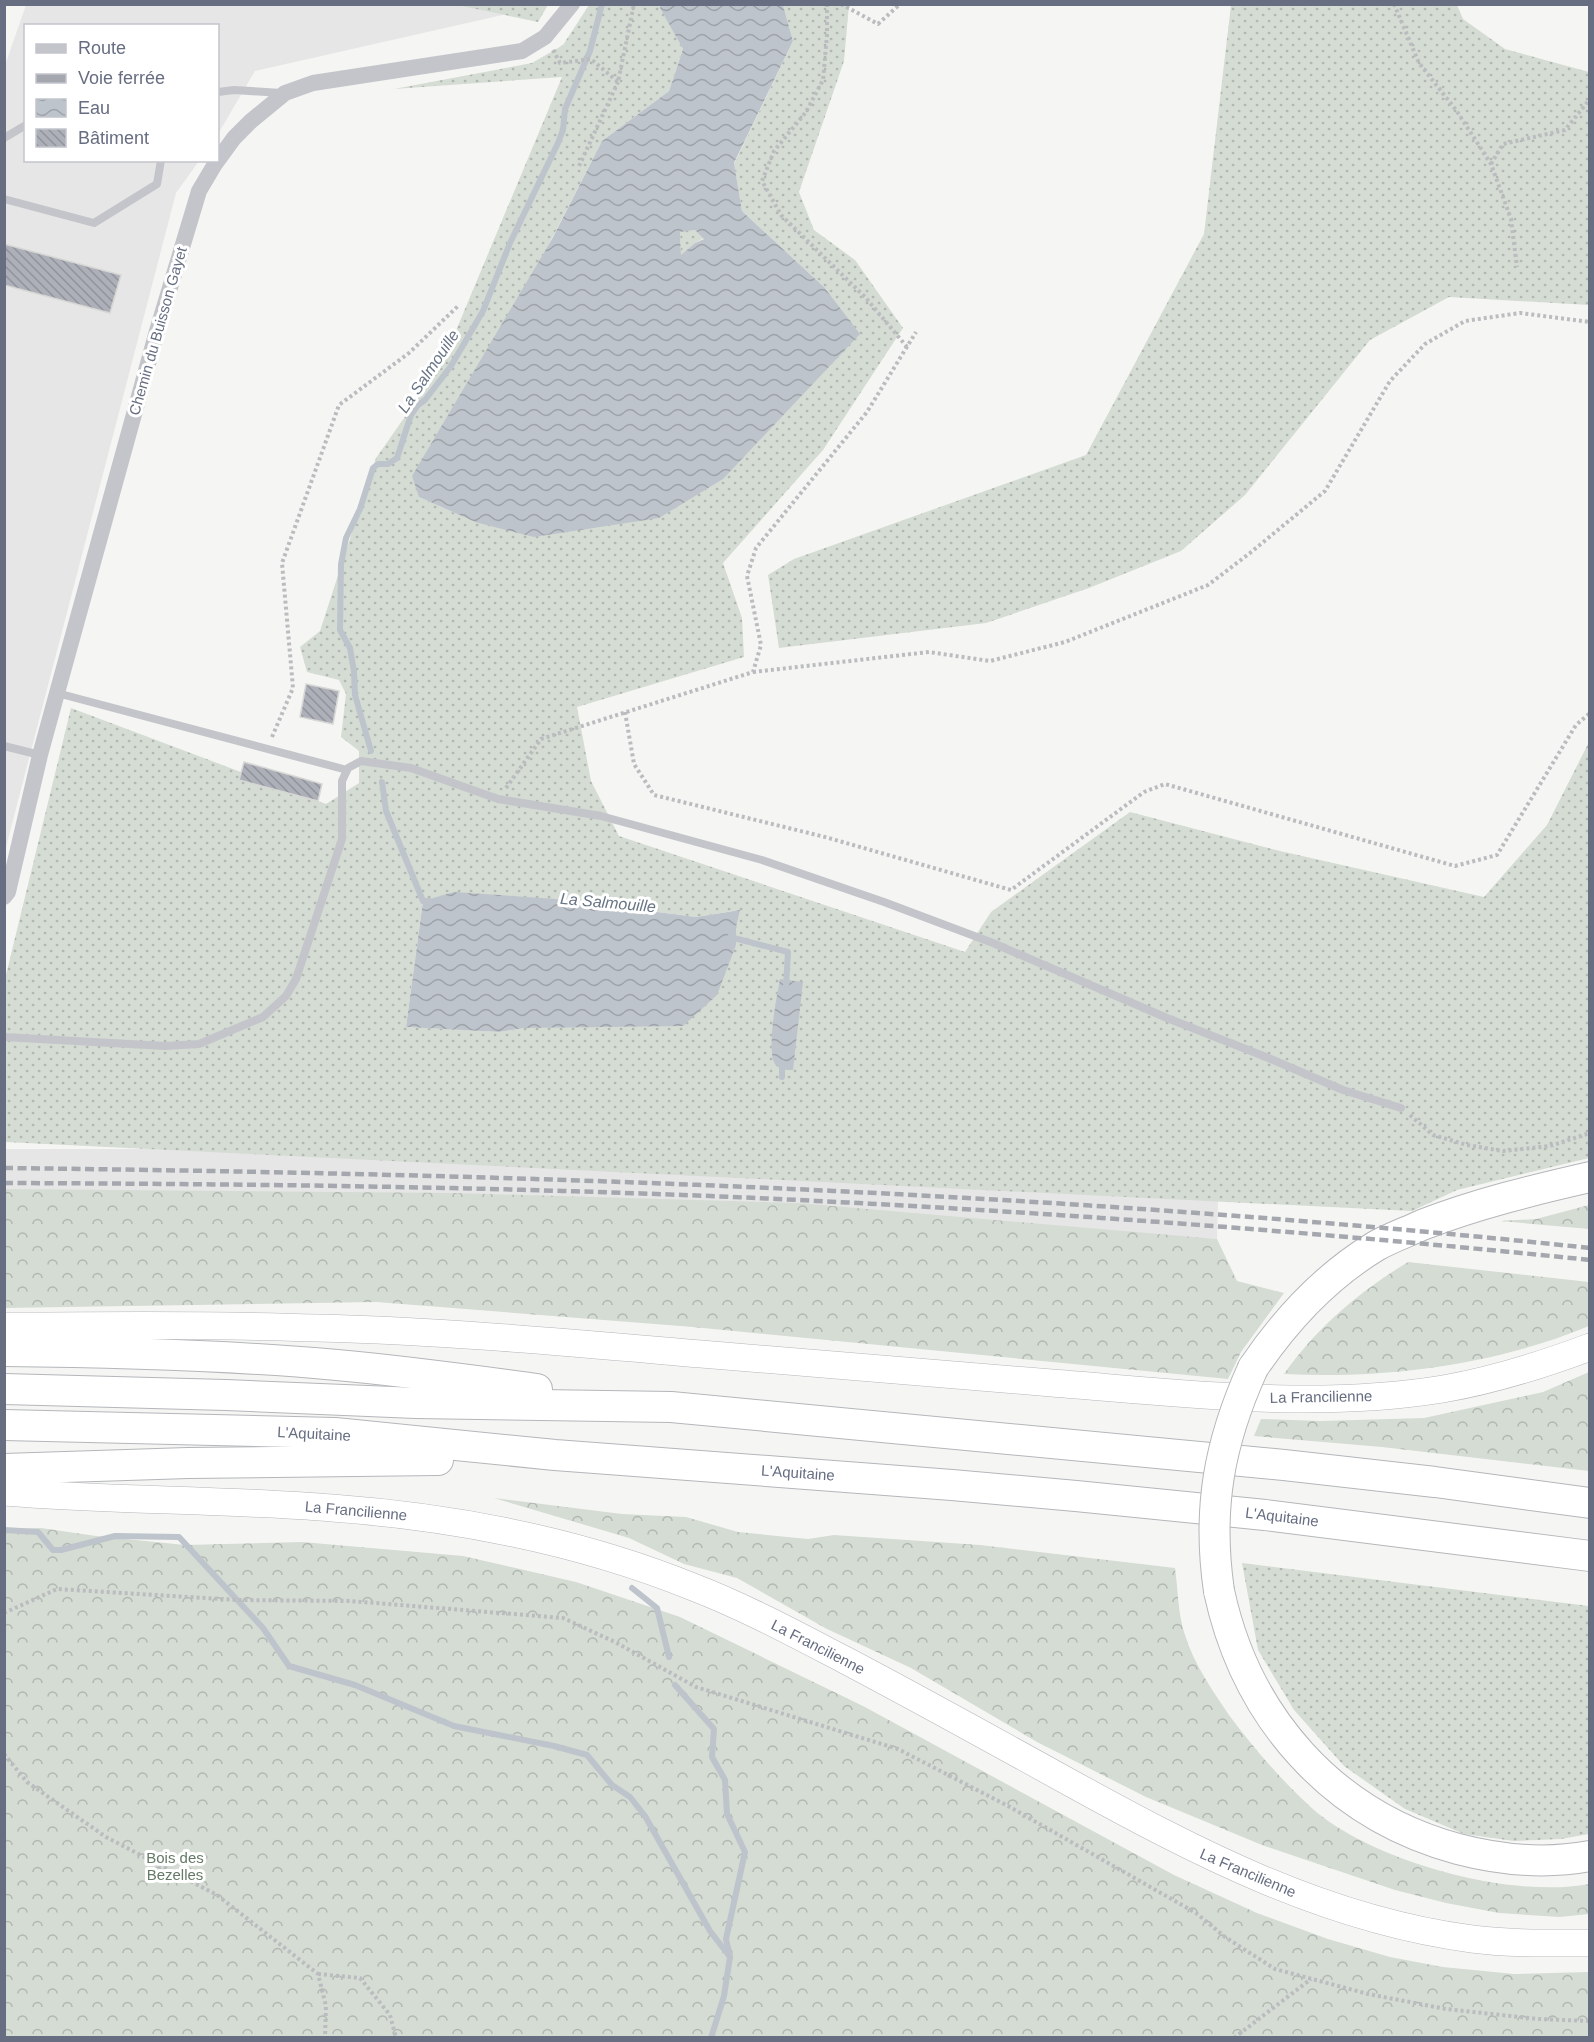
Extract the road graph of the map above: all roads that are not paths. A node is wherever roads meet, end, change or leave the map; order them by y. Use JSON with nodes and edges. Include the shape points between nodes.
{"nodes":[{"id":1,"x":572,"y":4,"type":"edge"},
{"id":2,"x":219,"y":92,"type":"edge"},
{"id":3,"x":285,"y":93,"type":"junction"},
{"id":4,"x":24,"y":126,"type":"edge"},
{"id":5,"x":4,"y":138,"type":"edge"},
{"id":6,"x":219,"y":159,"type":"edge"},
{"id":7,"x":161,"y":162,"type":"edge"},
{"id":8,"x":216,"y":162,"type":"edge"},
{"id":9,"x":4,"y":199,"type":"edge"},
{"id":10,"x":57,"y":693,"type":"junction"},
{"id":11,"x":4,"y":746,"type":"edge"},
{"id":12,"x":40,"y":755,"type":"junction"},
{"id":13,"x":346,"y":770,"type":"junction"},
{"id":14,"x":4,"y":897,"type":"edge"},
{"id":15,"x":4,"y":1036,"type":"edge"},
{"id":16,"x":1401,"y":1108,"type":"road end"},
{"id":17,"x":1590,"y":1177,"type":"edge"},
{"id":18,"x":4,"y":1326,"type":"edge"},
{"id":19,"x":1590,"y":1347,"type":"edge"},
{"id":20,"x":4,"y":1351,"type":"edge"},
{"id":21,"x":4,"y":1389,"type":"edge"},
{"id":22,"x":671,"y":1407,"type":"junction"},
{"id":23,"x":4,"y":1425,"type":"edge"},
{"id":24,"x":555,"y":1455,"type":"junction"},
{"id":25,"x":4,"y":1469,"type":"edge"},
{"id":26,"x":4,"y":1492,"type":"edge"},
{"id":27,"x":1590,"y":1503,"type":"edge"},
{"id":28,"x":1590,"y":1556,"type":"edge"},
{"id":29,"x":1590,"y":1856,"type":"edge"},
{"id":30,"x":1590,"y":1943,"type":"edge"}],
"edges":[{"from":1,"to":3,"type":"street","name":"Chemin du Buisson Gayet","via":[[545,37],[522,51],[314,83]]},
{"from":2,"to":3,"type":"lane"},
{"from":3,"to":6,"type":"street","name":"Chemin du Buisson Gayet","via":[[234,138]]},
{"from":4,"to":5,"type":"lane"},
{"from":7,"to":9,"type":"lane","via":[[157,184],[94,223]]},
{"from":8,"to":10,"type":"street","name":"Chemin du Buisson Gayet","via":[[199,191]]},
{"from":10,"to":12,"type":"street","name":"Chemin du Buisson Gayet"},
{"from":10,"to":13,"type":"lane"},
{"from":11,"to":12,"type":"lane"},
{"from":12,"to":14,"type":"street","name":"Chemin du Buisson Gayet"},
{"from":13,"to":15,"type":"lane","via":[[342,781],[342,839],[296,979],[286,996],[263,1017],[199,1044],[165,1046]]},
{"from":13,"to":16,"type":"lane","via":[[361,761],[411,768],[498,799],[601,816],[762,860],[993,943],[1343,1090]]},
{"from":17,"to":29,"type":"highway","bridge":true,"via":[[1472,1207],[1378,1245],[1302,1305],[1253,1368],[1235,1412],[1217,1478],[1213,1548],[1226,1620],[1246,1674],[1269,1714],[1314,1769],[1381,1819],[1445,1845],[1506,1858]]},
{"from":18,"to":19,"type":"highway","name":"La Francilienne","via":[[210,1325],[420,1333],[1261,1398],[1368,1398],[1446,1389],[1522,1371]]},
{"from":20,"to":22,"type":"highway","via":[[150,1353],[336,1365]]},
{"from":21,"to":22,"type":"highway","via":[[416,1404]]},
{"from":22,"to":27,"type":"highway","via":[[1262,1463]]},
{"from":23,"to":24,"type":"highway","name":"L'Aquitaine","via":[[335,1433]]},
{"from":24,"to":25,"type":"highway"},
{"from":24,"to":28,"type":"highway","name":"L'Aquitaine","via":[[1100,1498]]},
{"from":26,"to":30,"type":"highway","name":"La Francilienne","via":[[367,1511],[501,1531],[606,1558],[692,1586],[764,1619],[1170,1837],[1278,1887],[1354,1913],[1431,1932],[1511,1942]]}]}
